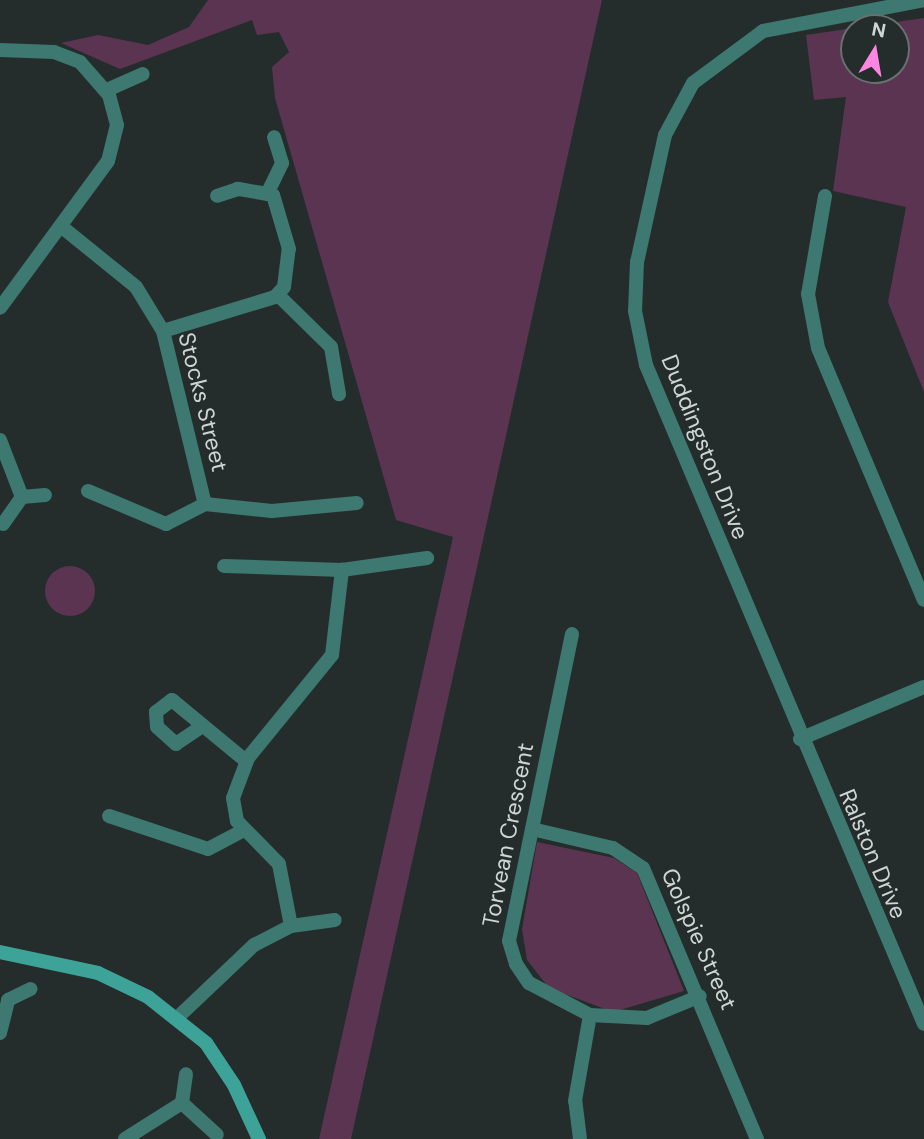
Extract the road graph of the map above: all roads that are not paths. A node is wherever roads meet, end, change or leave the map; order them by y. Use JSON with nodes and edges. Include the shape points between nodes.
{"nodes":[{"id":1,"x":924,"y":0,"type":"edge"},
{"id":2,"x":0,"y":50,"type":"edge"},
{"id":3,"x":143,"y":74,"type":"dead end"},
{"id":4,"x":107,"y":90,"type":"junction"},
{"id":5,"x":274,"y":137,"type":"dead end"},
{"id":6,"x":268,"y":192,"type":"junction"},
{"id":7,"x":825,"y":196,"type":"dead end"},
{"id":8,"x":217,"y":197,"type":"dead end"},
{"id":9,"x":62,"y":227,"type":"junction"},
{"id":10,"x":278,"y":295,"type":"junction"},
{"id":11,"x":0,"y":308,"type":"edge"},
{"id":12,"x":163,"y":331,"type":"junction"},
{"id":13,"x":339,"y":394,"type":"dead end"},
{"id":14,"x":0,"y":440,"type":"edge"},
{"id":15,"x":89,"y":491,"type":"dead end"},
{"id":16,"x":45,"y":495,"type":"dead end"},
{"id":17,"x":22,"y":497,"type":"junction"},
{"id":18,"x":357,"y":503,"type":"dead end"},
{"id":19,"x":205,"y":504,"type":"junction"},
{"id":20,"x":3,"y":524,"type":"dead end"},
{"id":21,"x":427,"y":558,"type":"dead end"},
{"id":22,"x":224,"y":566,"type":"dead end"},
{"id":23,"x":342,"y":570,"type":"junction"},
{"id":24,"x":924,"y":600,"type":"edge"},
{"id":25,"x":572,"y":634,"type":"dead end"},
{"id":26,"x":924,"y":687,"type":"edge"},
{"id":27,"x":201,"y":727,"type":"dead end"},
{"id":28,"x":800,"y":739,"type":"junction"},
{"id":29,"x":246,"y":761,"type":"junction"},
{"id":30,"x":109,"y":816,"type":"dead end"},
{"id":31,"x":532,"y":829,"type":"junction"},
{"id":32,"x":244,"y":830,"type":"junction"},
{"id":33,"x":335,"y":920,"type":"dead end"},
{"id":34,"x":291,"y":926,"type":"junction"},
{"id":35,"x":0,"y":952,"type":"edge"},
{"id":36,"x":31,"y":989,"type":"dead end"},
{"id":37,"x":700,"y":996,"type":"junction"},
{"id":38,"x":590,"y":1015,"type":"junction"},
{"id":39,"x":177,"y":1018,"type":"junction"},
{"id":40,"x":924,"y":1024,"type":"edge"},
{"id":41,"x":0,"y":1033,"type":"edge"},
{"id":42,"x":186,"y":1074,"type":"dead end"},
{"id":43,"x":182,"y":1103,"type":"junction"},
{"id":44,"x":217,"y":1135,"type":"dead end"},
{"id":45,"x":125,"y":1139,"type":"edge"},
{"id":46,"x":259,"y":1139,"type":"edge"},
{"id":47,"x":580,"y":1139,"type":"edge"},
{"id":48,"x":758,"y":1139,"type":"edge"}],
"edges":[{"from":1,"to":28,"type":"street","name":"Duddingston Drive","via":[[764,31],[714,62],[680,101],[665,135],[637,262],[635,311],[646,365]]},
{"from":2,"to":4,"type":"street","via":[[67,56],[92,70]]},
{"from":3,"to":4,"type":"street"},
{"from":4,"to":9,"type":"street","via":[[117,125],[113,152]]},
{"from":5,"to":6,"type":"street","via":[[282,163]]},
{"from":6,"to":8,"type":"street","via":[[239,189]]},
{"from":6,"to":10,"type":"street","via":[[289,250]]},
{"from":7,"to":24,"type":"street","via":[[808,294],[818,348]]},
{"from":9,"to":11,"type":"street"},
{"from":9,"to":12,"type":"street","name":"Stocks Street","via":[[136,287]]},
{"from":10,"to":12,"type":"street"},
{"from":10,"to":13,"type":"street","via":[[331,347]]},
{"from":12,"to":19,"type":"street","name":"Stocks Street"},
{"from":14,"to":17,"type":"street"},
{"from":15,"to":19,"type":"street","name":"Stocks Street","via":[[166,524]]},
{"from":16,"to":17,"type":"street"},
{"from":17,"to":20,"type":"street"},
{"from":18,"to":19,"type":"street","name":"Stocks Street","via":[[272,511]]},
{"from":21,"to":23,"type":"street"},
{"from":22,"to":23,"type":"street"},
{"from":23,"to":29,"type":"street","via":[[332,655]]},
{"from":25,"to":31,"type":"street","name":"Torvean Crescent"},
{"from":26,"to":28,"type":"street"},
{"from":27,"to":29,"type":"street"},
{"from":28,"to":40,"type":"street","name":"Ralston Drive"},
{"from":29,"to":32,"type":"street","via":[[233,798]]},
{"from":30,"to":32,"type":"street","via":[[208,849]]},
{"from":31,"to":37,"type":"street","name":"Golspie Street","via":[[613,848],[643,867]]},
{"from":31,"to":38,"type":"street","name":"Torvean Crescent","via":[[509,941],[529,983]]},
{"from":32,"to":34,"type":"street","via":[[279,864]]},
{"from":33,"to":34,"type":"street"},
{"from":34,"to":39,"type":"street","via":[[236,957]]},
{"from":35,"to":39,"type":"street","via":[[98,973]]},
{"from":36,"to":41,"type":"street","via":[[8,1000]]},
{"from":37,"to":38,"type":"street","name":"Torvean Crescent","via":[[647,1017]]},
{"from":37,"to":48,"type":"street","name":"Golspie Street"},
{"from":38,"to":47,"type":"street","via":[[575,1101]]},
{"from":39,"to":46,"type":"street","via":[[223,1068]]},
{"from":42,"to":43,"type":"street"},
{"from":43,"to":44,"type":"street"},
{"from":43,"to":45,"type":"street"}]}
